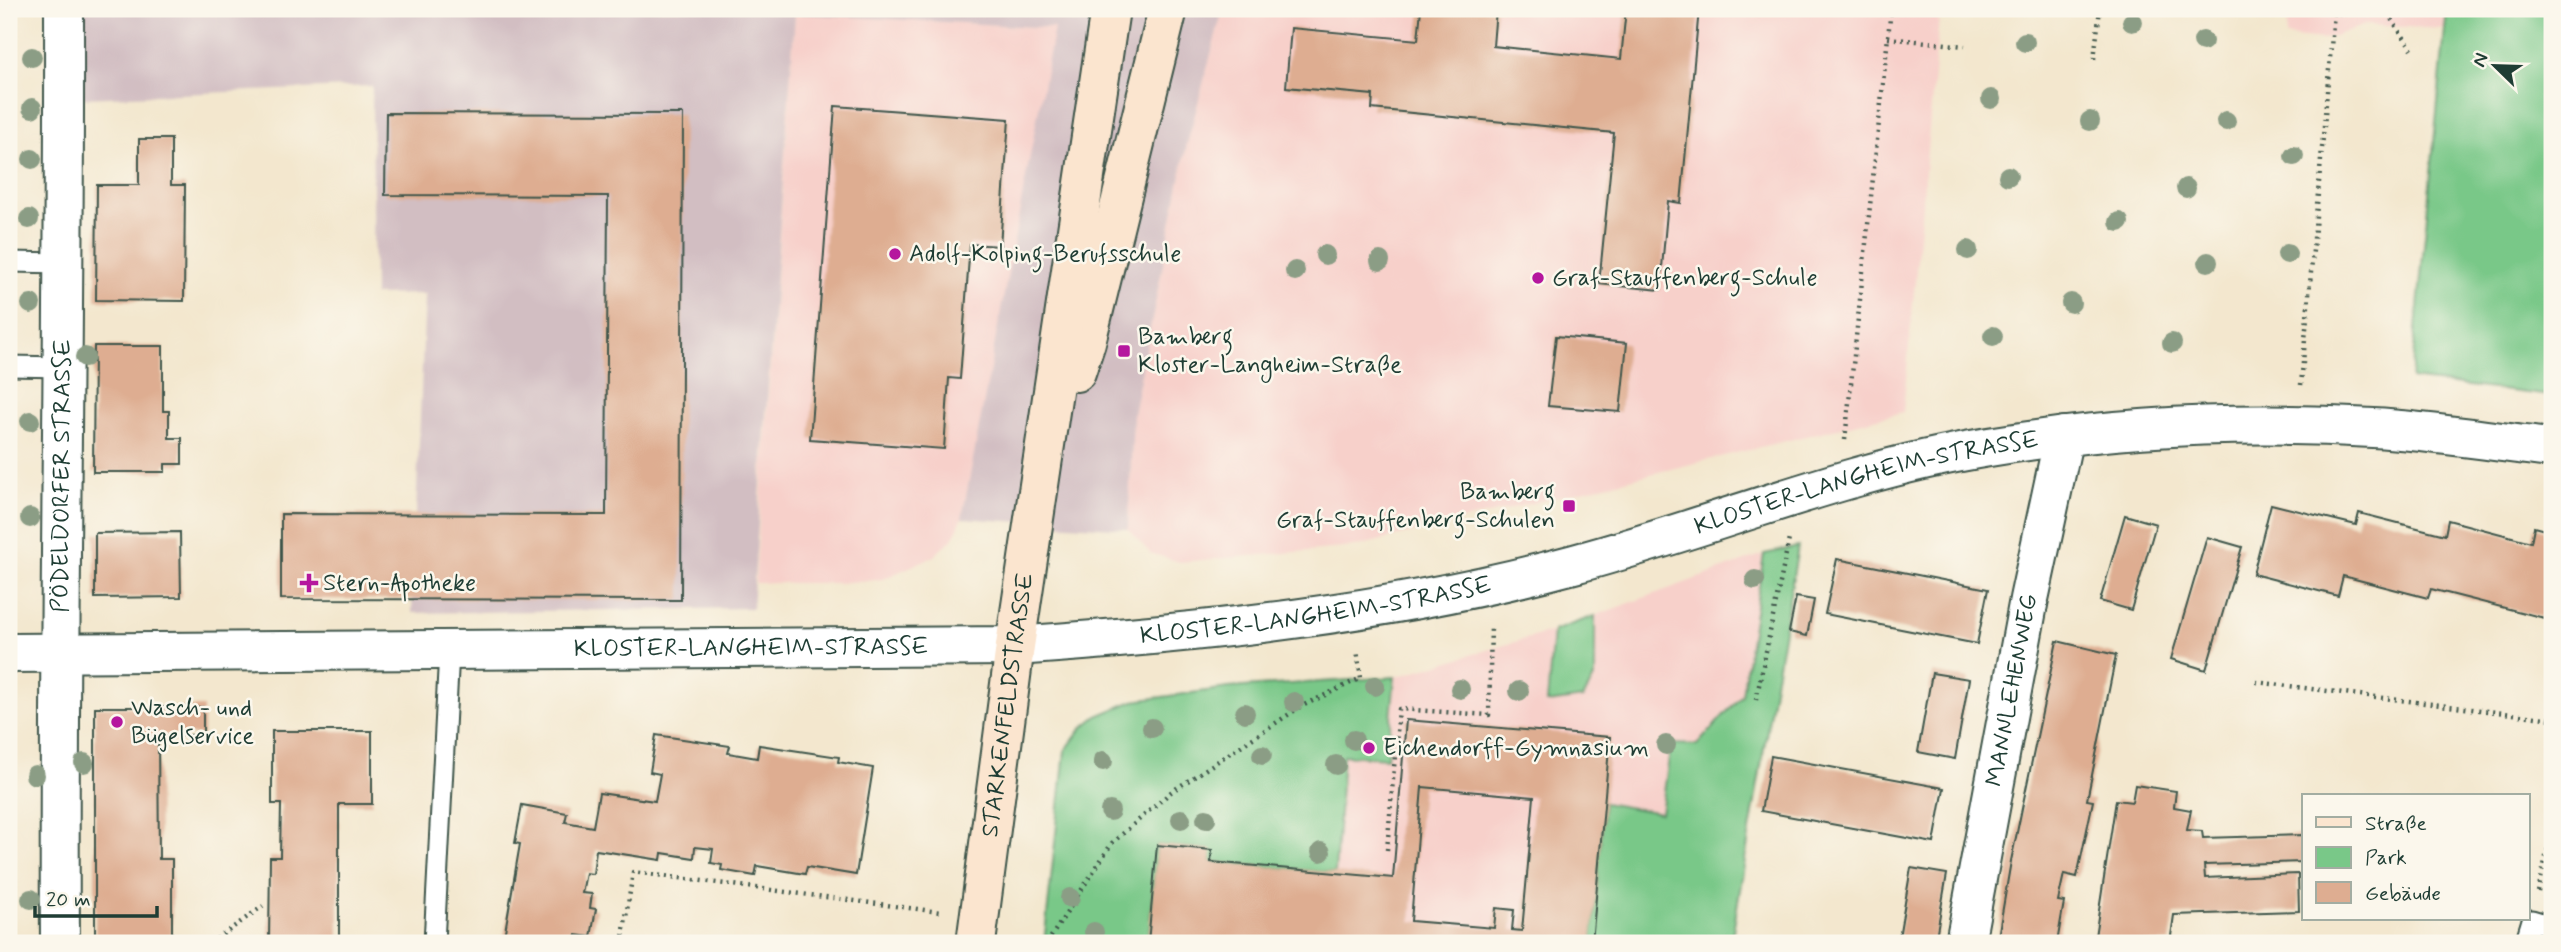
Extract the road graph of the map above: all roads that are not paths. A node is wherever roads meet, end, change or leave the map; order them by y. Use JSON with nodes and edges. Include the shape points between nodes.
{"nodes":[{"id":1,"x":64,"y":9,"type":"edge"},
{"id":2,"x":1110,"y":9,"type":"edge"},
{"id":3,"x":1168,"y":9,"type":"edge"},
{"id":4,"x":9,"y":261,"type":"edge"},
{"id":5,"x":65,"y":264,"type":"junction"},
{"id":6,"x":9,"y":366,"type":"edge"},
{"id":7,"x":63,"y":367,"type":"junction"},
{"id":8,"x":2064,"y":436,"type":"junction"},
{"id":9,"x":2552,"y":449,"type":"edge"},
{"id":10,"x":1043,"y":467,"type":"junction"},
{"id":11,"x":1015,"y":646,"type":"junction"},
{"id":12,"x":449,"y":651,"type":"junction"},
{"id":13,"x":9,"y":653,"type":"edge"},
{"id":14,"x":58,"y":654,"type":"junction"},
{"id":15,"x":2552,"y":926,"type":"edge"},
{"id":16,"x":978,"y":930,"type":"edge"},
{"id":17,"x":60,"y":943,"type":"edge"},
{"id":18,"x":434,"y":943,"type":"edge"},
{"id":19,"x":1965,"y":943,"type":"edge"},
{"id":20,"x":2525,"y":943,"type":"edge"}],
"edges":[{"from":1,"to":5,"type":"street","name":"PÖDELDORFER STRASSE"},
{"from":2,"to":10,"type":"street","name":"STARKENFELDSTRASSE"},
{"from":3,"to":10,"type":"street","name":"STARKENFELDSTRASSE","via":[[1086,342]]},
{"from":4,"to":5,"type":"lane"},
{"from":5,"to":7,"type":"street","name":"PÖDELDORFER STRASSE"},
{"from":6,"to":7,"type":"lane"},
{"from":7,"to":14,"type":"street","name":"PÖDELDORFER STRASSE"},
{"from":8,"to":9,"type":"street","name":"KLOSTER-LANGHEIM-STRASSE","via":[[2208,424],[2297,425],[2377,428]]},
{"from":8,"to":11,"type":"street","name":"KLOSTER-LANGHEIM-STRASSE","via":[[1987,447],[1842,479],[1575,564],[1492,583],[1221,630]]},
{"from":8,"to":19,"type":"street","name":"MANNLEHENWEG"},
{"from":10,"to":11,"type":"street","name":"STARKENFELDSTRASSE"},
{"from":11,"to":12,"type":"street","name":"KLOSTER-LANGHEIM-STRASSE"},
{"from":11,"to":16,"type":"street","name":"STARKENFELDSTRASSE"},
{"from":12,"to":14,"type":"street","name":"KLOSTER-LANGHEIM-STRASSE"},
{"from":12,"to":18,"type":"lane"},
{"from":13,"to":14,"type":"street","name":"KLOSTER-LANGHEIM-STRASSE"},
{"from":14,"to":17,"type":"street","name":"PÖDELDORFER STRASSE"},
{"from":15,"to":20,"type":"lane","via":[[2532,920]]}]}
